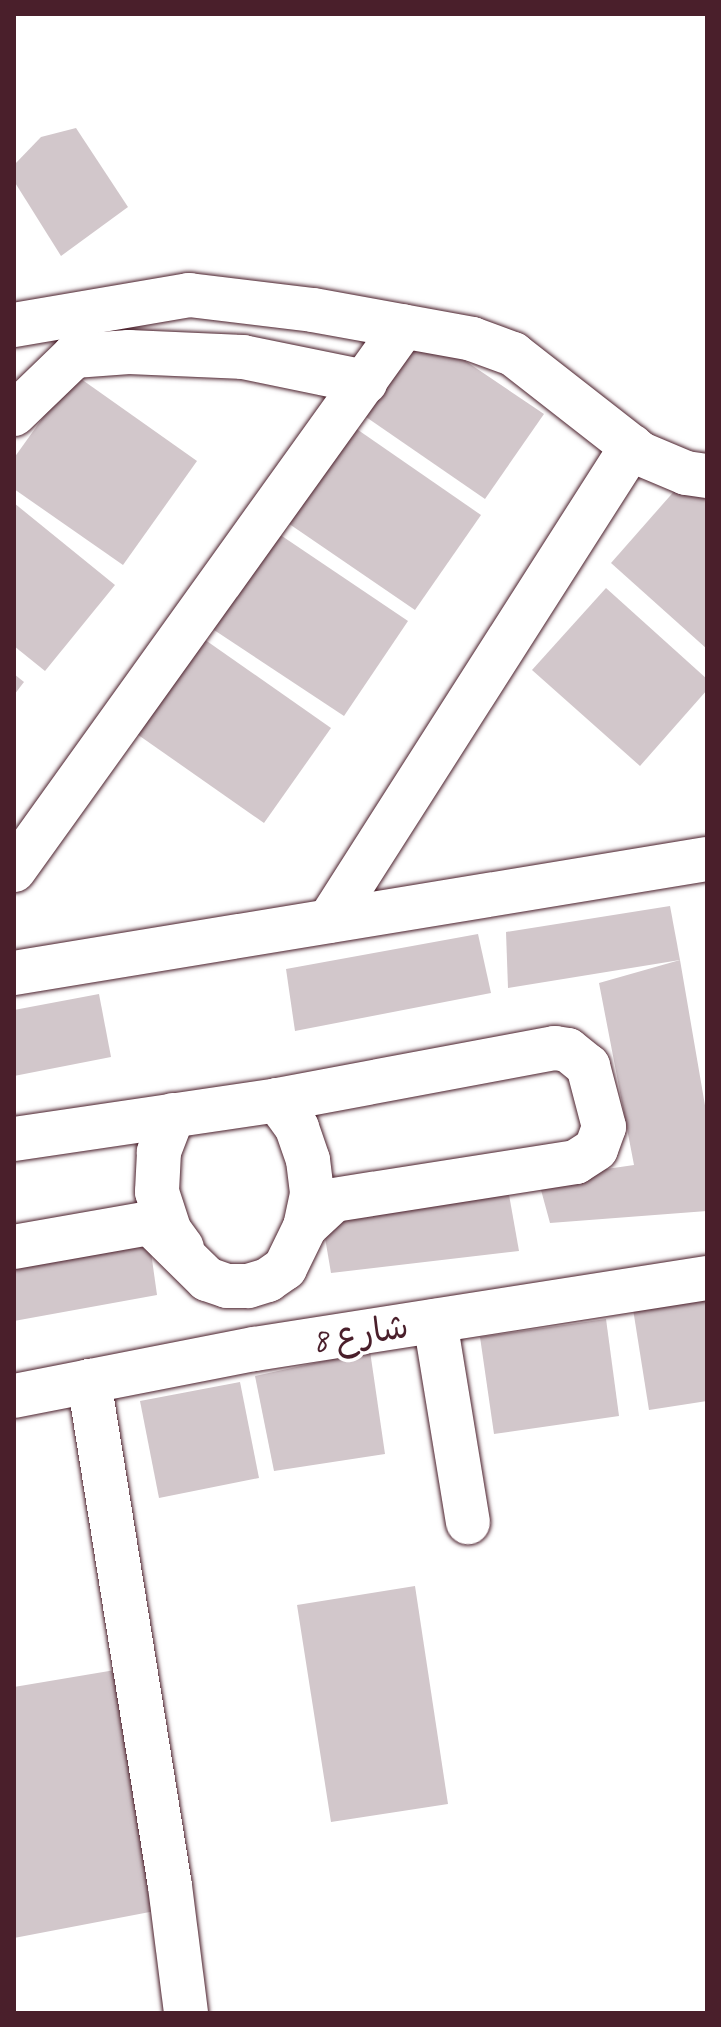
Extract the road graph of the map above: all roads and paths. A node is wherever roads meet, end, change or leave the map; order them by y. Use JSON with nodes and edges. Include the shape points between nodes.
{"nodes":[{"id":1,"x":14,"y":325,"type":"edge"},
{"id":2,"x":404,"y":326,"type":"junction"},
{"id":3,"x":365,"y":382,"type":"junction"},
{"id":4,"x":14,"y":414,"type":"edge"},
{"id":5,"x":632,"y":446,"type":"junction"},
{"id":6,"x":707,"y":476,"type":"edge"},
{"id":7,"x":707,"y":859,"type":"edge"},
{"id":8,"x":14,"y":870,"type":"edge"},
{"id":9,"x":329,"y":921,"type":"junction"},
{"id":10,"x":14,"y":973,"type":"edge"},
{"id":11,"x":277,"y":1100,"type":"junction"},
{"id":12,"x":173,"y":1115,"type":"junction"},
{"id":13,"x":14,"y":1139,"type":"edge"},
{"id":14,"x":305,"y":1227,"type":"junction"},
{"id":15,"x":14,"y":1247,"type":"edge"},
{"id":16,"x":192,"y":1263,"type":"junction"},
{"id":17,"x":707,"y":1278,"type":"edge"},
{"id":18,"x":248,"y":1286,"type":"junction"},
{"id":19,"x":435,"y":1321,"type":"junction"},
{"id":20,"x":254,"y":1349,"type":"junction"},
{"id":21,"x":89,"y":1381,"type":"junction"},
{"id":22,"x":14,"y":1396,"type":"edge"},
{"id":23,"x":468,"y":1522,"type":"dead end"},
{"id":24,"x":186,"y":2013,"type":"edge"}],
"edges":[{"from":1,"to":2,"type":"street","via":[[189,295]]},
{"from":2,"to":3,"type":"street"},
{"from":2,"to":5,"type":"street","via":[[472,339],[513,354]]},
{"from":3,"to":4,"type":"street","via":[[243,357],[129,352],[74,356]]},
{"from":3,"to":8,"type":"street"},
{"from":5,"to":6,"type":"street","via":[[686,473]]},
{"from":5,"to":9,"type":"street"},
{"from":7,"to":9,"type":"street"},
{"from":9,"to":10,"type":"street"},
{"from":11,"to":12,"type":"street"},
{"from":11,"to":14,"type":"street","via":[[297,1128],[308,1160],[312,1194]]},
{"from":11,"to":14,"type":"street","via":[[555,1048],[568,1050],[588,1066],[604,1127],[596,1149],[576,1162],[334,1200]]},
{"from":12,"to":13,"type":"street"},
{"from":12,"to":16,"type":"street","via":[[159,1152],[157,1192],[169,1230]]},
{"from":14,"to":18,"type":"street","via":[[285,1268]]},
{"from":15,"to":16,"type":"street","via":[[150,1223]]},
{"from":16,"to":18,"type":"street","via":[[207,1279]]},
{"from":17,"to":19,"type":"street","name":"شارع 8"},
{"from":18,"to":20,"type":"street"},
{"from":19,"to":20,"type":"street","name":"شارع 8"},
{"from":19,"to":23,"type":"street"},
{"from":20,"to":21,"type":"street","name":"شارع 8"},
{"from":21,"to":22,"type":"street","name":"شارع 8"},
{"from":21,"to":24,"type":"street"}]}
